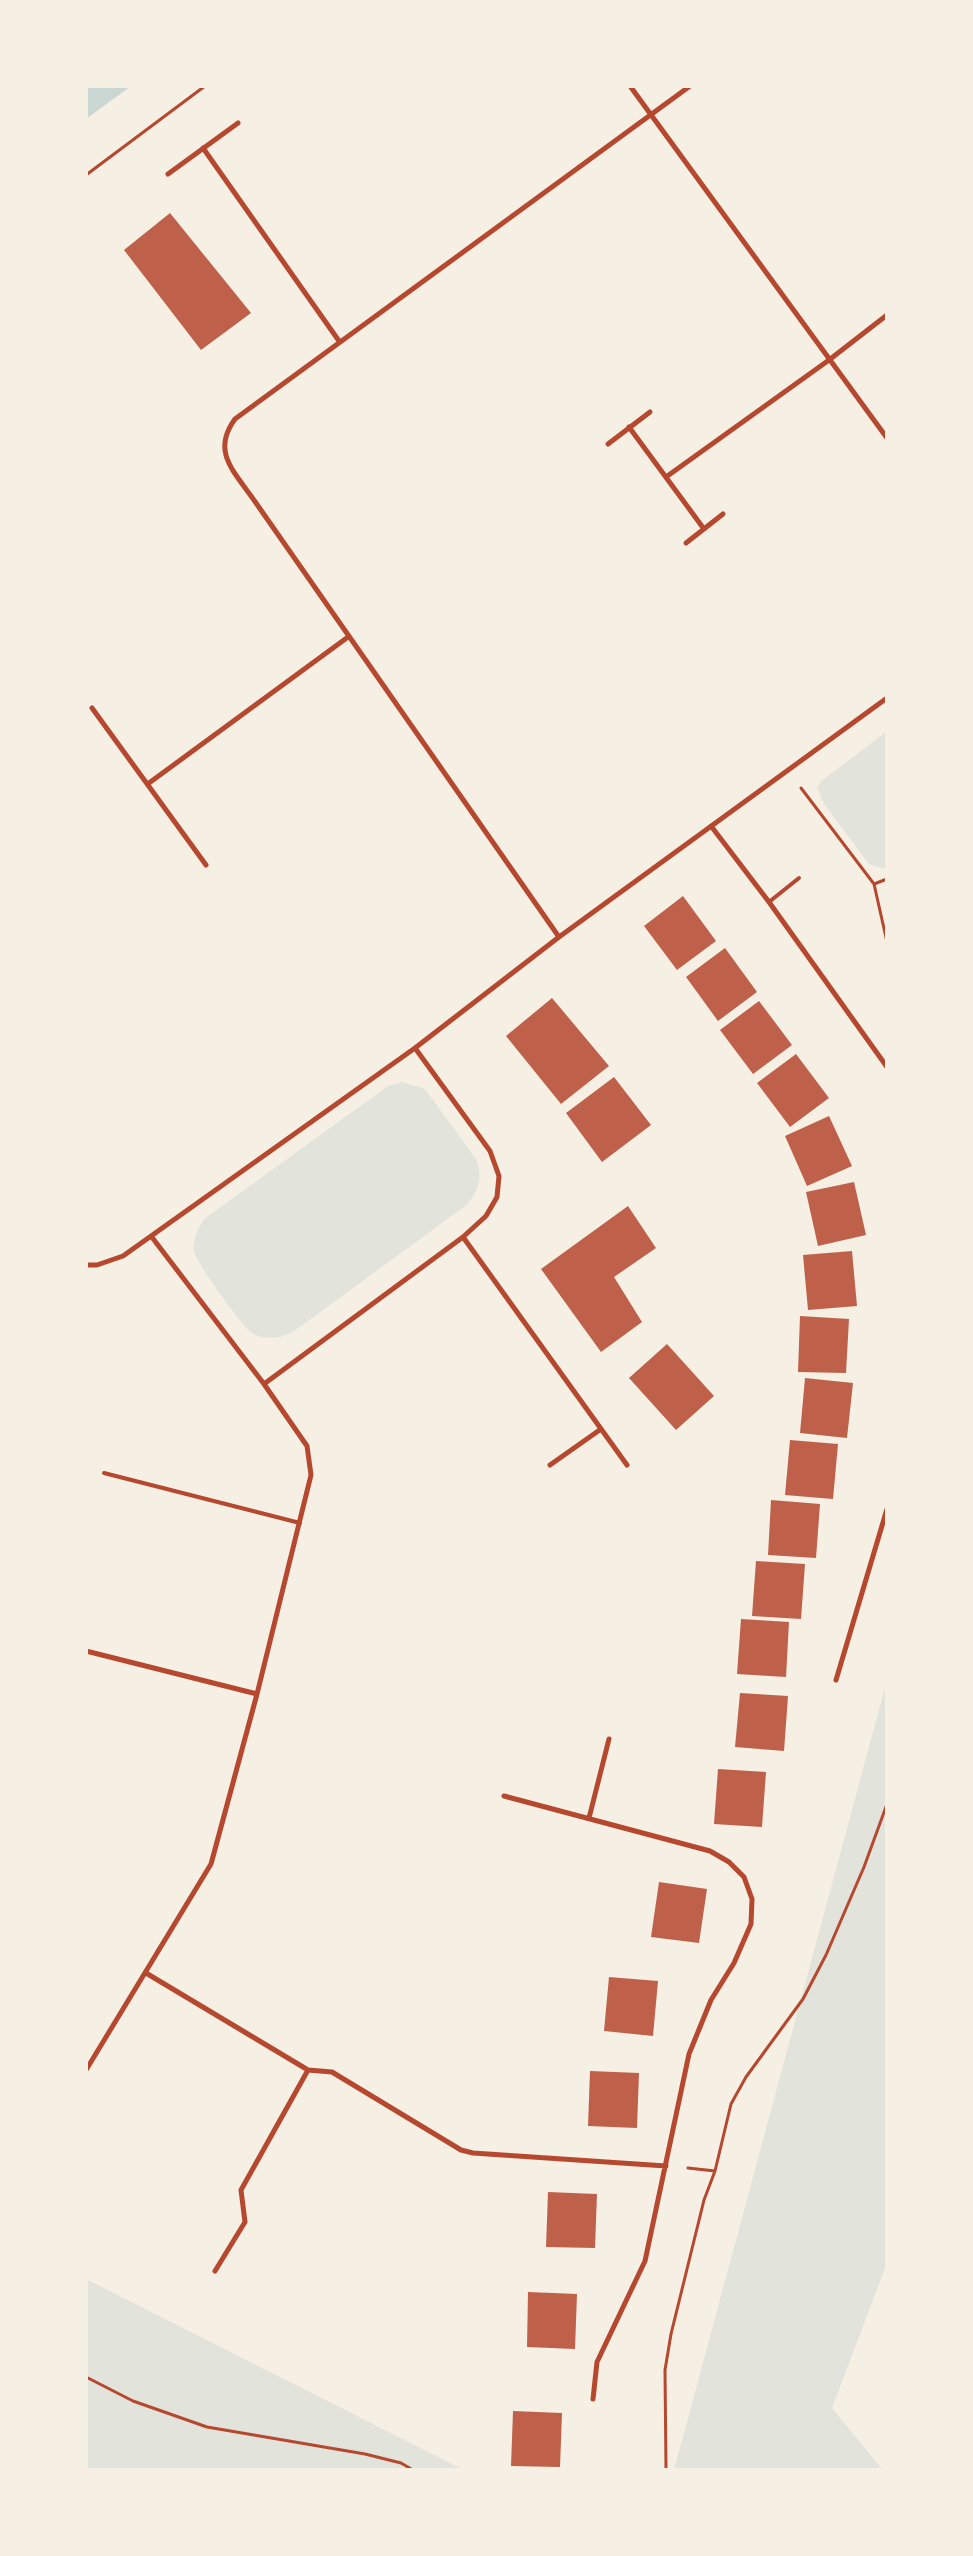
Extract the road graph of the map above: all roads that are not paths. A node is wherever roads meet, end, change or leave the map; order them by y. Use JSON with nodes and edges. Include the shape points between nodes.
{"nodes":[{"id":1,"x":630,"y":86,"type":"edge"},
{"id":2,"x":690,"y":86,"type":"edge"},
{"id":3,"x":652,"y":115,"type":"junction"},
{"id":4,"x":238,"y":123,"type":"dead end"},
{"id":5,"x":203,"y":148,"type":"junction"},
{"id":6,"x":168,"y":174,"type":"dead end"},
{"id":7,"x":887,"y":315,"type":"edge"},
{"id":8,"x":339,"y":341,"type":"junction"},
{"id":9,"x":828,"y":360,"type":"junction"},
{"id":10,"x":650,"y":412,"type":"dead end"},
{"id":11,"x":628,"y":428,"type":"junction"},
{"id":12,"x":887,"y":438,"type":"edge"},
{"id":13,"x":608,"y":444,"type":"dead end"},
{"id":14,"x":666,"y":477,"type":"junction"},
{"id":15,"x":723,"y":514,"type":"dead end"},
{"id":16,"x":704,"y":529,"type":"junction"},
{"id":17,"x":686,"y":543,"type":"dead end"},
{"id":18,"x":348,"y":637,"type":"junction"},
{"id":19,"x":887,"y":698,"type":"edge"},
{"id":20,"x":92,"y":708,"type":"dead end"},
{"id":21,"x":149,"y":783,"type":"junction"},
{"id":22,"x":711,"y":826,"type":"junction"},
{"id":23,"x":206,"y":865,"type":"dead end"},
{"id":24,"x":799,"y":878,"type":"dead end"},
{"id":25,"x":769,"y":902,"type":"junction"},
{"id":26,"x":559,"y":937,"type":"junction"},
{"id":27,"x":415,"y":1048,"type":"junction"},
{"id":28,"x":887,"y":1067,"type":"edge"},
{"id":29,"x":151,"y":1236,"type":"junction"},
{"id":30,"x":463,"y":1237,"type":"junction"},
{"id":31,"x":86,"y":1265,"type":"edge"},
{"id":32,"x":264,"y":1384,"type":"junction"},
{"id":33,"x":600,"y":1430,"type":"junction"},
{"id":34,"x":550,"y":1465,"type":"dead end"},
{"id":35,"x":627,"y":1465,"type":"dead end"},
{"id":36,"x":104,"y":1473,"type":"dead end"},
{"id":37,"x":887,"y":1509,"type":"edge"},
{"id":38,"x":300,"y":1523,"type":"junction"},
{"id":39,"x":86,"y":1651,"type":"edge"},
{"id":40,"x":836,"y":1680,"type":"dead end"},
{"id":41,"x":257,"y":1694,"type":"junction"},
{"id":42,"x":609,"y":1739,"type":"dead end"},
{"id":43,"x":504,"y":1796,"type":"dead end"},
{"id":44,"x":589,"y":1818,"type":"junction"},
{"id":45,"x":146,"y":1974,"type":"junction"},
{"id":46,"x":86,"y":2070,"type":"edge"},
{"id":47,"x":308,"y":2070,"type":"junction"},
{"id":48,"x":666,"y":2166,"type":"junction"},
{"id":49,"x":215,"y":2271,"type":"dead end"},
{"id":50,"x":593,"y":2399,"type":"dead end"}],
"edges":[{"from":1,"to":3,"type":"street"},
{"from":2,"to":3,"type":"street"},
{"from":3,"to":8,"type":"street"},
{"from":3,"to":9,"type":"street"},
{"from":4,"to":5,"type":"street"},
{"from":5,"to":6,"type":"street"},
{"from":5,"to":8,"type":"street"},
{"from":7,"to":9,"type":"street"},
{"from":8,"to":18,"type":"street","via":[[235,418],[223,447],[234,470]]},
{"from":9,"to":12,"type":"street"},
{"from":9,"to":14,"type":"street"},
{"from":10,"to":11,"type":"street"},
{"from":11,"to":13,"type":"street"},
{"from":11,"to":14,"type":"street"},
{"from":14,"to":16,"type":"street"},
{"from":15,"to":16,"type":"street"},
{"from":16,"to":17,"type":"street"},
{"from":18,"to":21,"type":"street"},
{"from":18,"to":26,"type":"street"},
{"from":19,"to":22,"type":"street"},
{"from":20,"to":21,"type":"street"},
{"from":21,"to":23,"type":"street"},
{"from":22,"to":25,"type":"street"},
{"from":22,"to":26,"type":"street"},
{"from":24,"to":25,"type":"lane"},
{"from":25,"to":28,"type":"street"},
{"from":26,"to":27,"type":"street"},
{"from":27,"to":29,"type":"street"},
{"from":27,"to":30,"type":"street","via":[[490,1151],[499,1176],[497,1197],[486,1216]]},
{"from":29,"to":31,"type":"street","via":[[123,1256],[97,1265]]},
{"from":29,"to":32,"type":"street"},
{"from":30,"to":32,"type":"street"},
{"from":30,"to":33,"type":"street"},
{"from":32,"to":38,"type":"street","via":[[306,1446],[311,1475]]},
{"from":33,"to":34,"type":"street"},
{"from":33,"to":35,"type":"street"},
{"from":36,"to":38,"type":"lane"},
{"from":37,"to":40,"type":"street"},
{"from":38,"to":41,"type":"street"},
{"from":39,"to":41,"type":"street"},
{"from":41,"to":45,"type":"street","via":[[211,1864]]},
{"from":42,"to":44,"type":"street"},
{"from":43,"to":44,"type":"street"},
{"from":44,"to":48,"type":"street","via":[[710,1851],[729,1862],[744,1877],[752,1899],[751,1924],[734,1962],[711,2000],[689,2054]]},
{"from":45,"to":46,"type":"street"},
{"from":45,"to":47,"type":"street"},
{"from":47,"to":48,"type":"street","via":[[332,2072],[450,2144],[473,2153]]},
{"from":47,"to":49,"type":"street","via":[[241,2190],[245,2222]]},
{"from":48,"to":50,"type":"street","via":[[645,2261],[597,2362]]}]}
